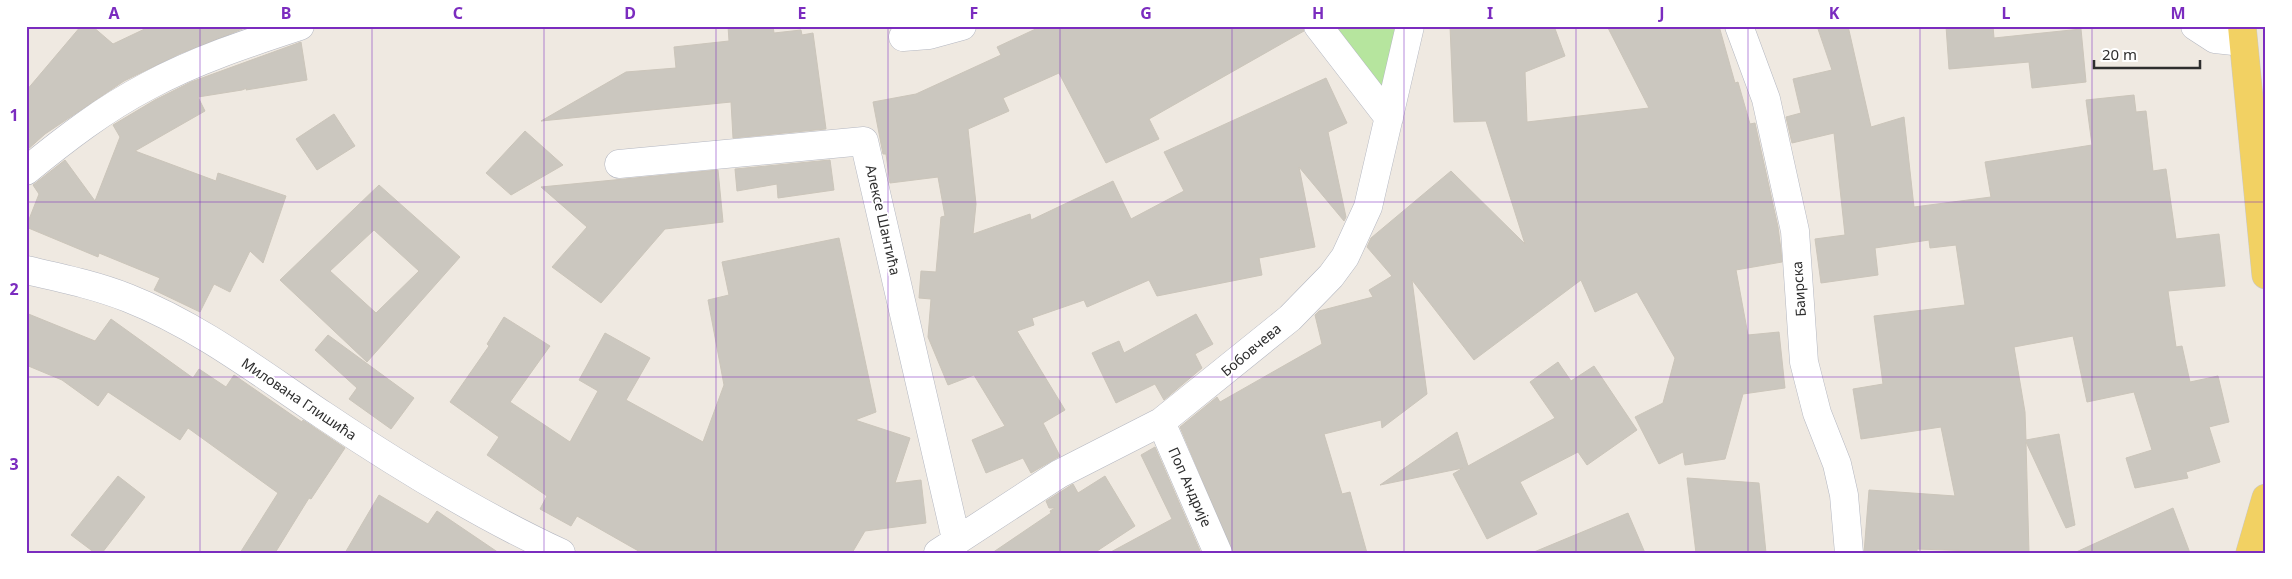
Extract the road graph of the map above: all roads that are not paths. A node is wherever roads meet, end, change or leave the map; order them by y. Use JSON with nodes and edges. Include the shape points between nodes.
{"nodes":[{"id":1,"x":300,"y":26,"type":"edge"},
{"id":2,"x":962,"y":26,"type":"edge"},
{"id":3,"x":1318,"y":26,"type":"edge"},
{"id":4,"x":1410,"y":26,"type":"edge"},
{"id":5,"x":1739,"y":26,"type":"edge"},
{"id":6,"x":2194,"y":26,"type":"edge"},
{"id":7,"x":2242,"y":34,"type":"edge"},
{"id":8,"x":904,"y":37,"type":"dead end"},
{"id":9,"x":1389,"y":118,"type":"junction"},
{"id":10,"x":619,"y":164,"type":"dead end"},
{"id":11,"x":26,"y":171,"type":"edge"},
{"id":12,"x":26,"y":270,"type":"edge"},
{"id":13,"x":2266,"y":275,"type":"edge"},
{"id":14,"x":1161,"y":422,"type":"junction"},
{"id":15,"x":2266,"y":498,"type":"edge"},
{"id":16,"x":947,"y":546,"type":"edge"},
{"id":17,"x":561,"y":553,"type":"edge"},
{"id":18,"x":1218,"y":553,"type":"edge"},
{"id":19,"x":1849,"y":553,"type":"edge"},
{"id":20,"x":2250,"y":553,"type":"edge"}],
"edges":[{"from":1,"to":11,"type":"street","via":[[199,62],[147,86],[78,129]]},
{"from":2,"to":8,"type":"street","via":[[929,35]]},
{"from":3,"to":9,"type":"street"},
{"from":4,"to":9,"type":"street","name":"Бобовчева"},
{"from":5,"to":19,"type":"street","name":"Баирска","via":[[1766,99],[1795,231],[1804,362],[1817,413],[1839,472]]},
{"from":6,"to":7,"type":"street","via":[[2215,39]]},
{"from":7,"to":13,"type":"main road"},
{"from":9,"to":14,"type":"street","name":"Бобовчева","via":[[1368,207],[1345,257],[1331,276],[1290,318]]},
{"from":10,"to":16,"type":"street","name":"Алексе Шантића","via":[[864,141]]},
{"from":12,"to":17,"type":"street","name":"Милована Глишића","via":[[129,298],[180,322],[389,459],[468,506]]},
{"from":14,"to":16,"type":"street","name":"Бобовчева","via":[[1059,474]]},
{"from":14,"to":18,"type":"street","name":"Поп Андрије"},
{"from":15,"to":20,"type":"main road"}]}
